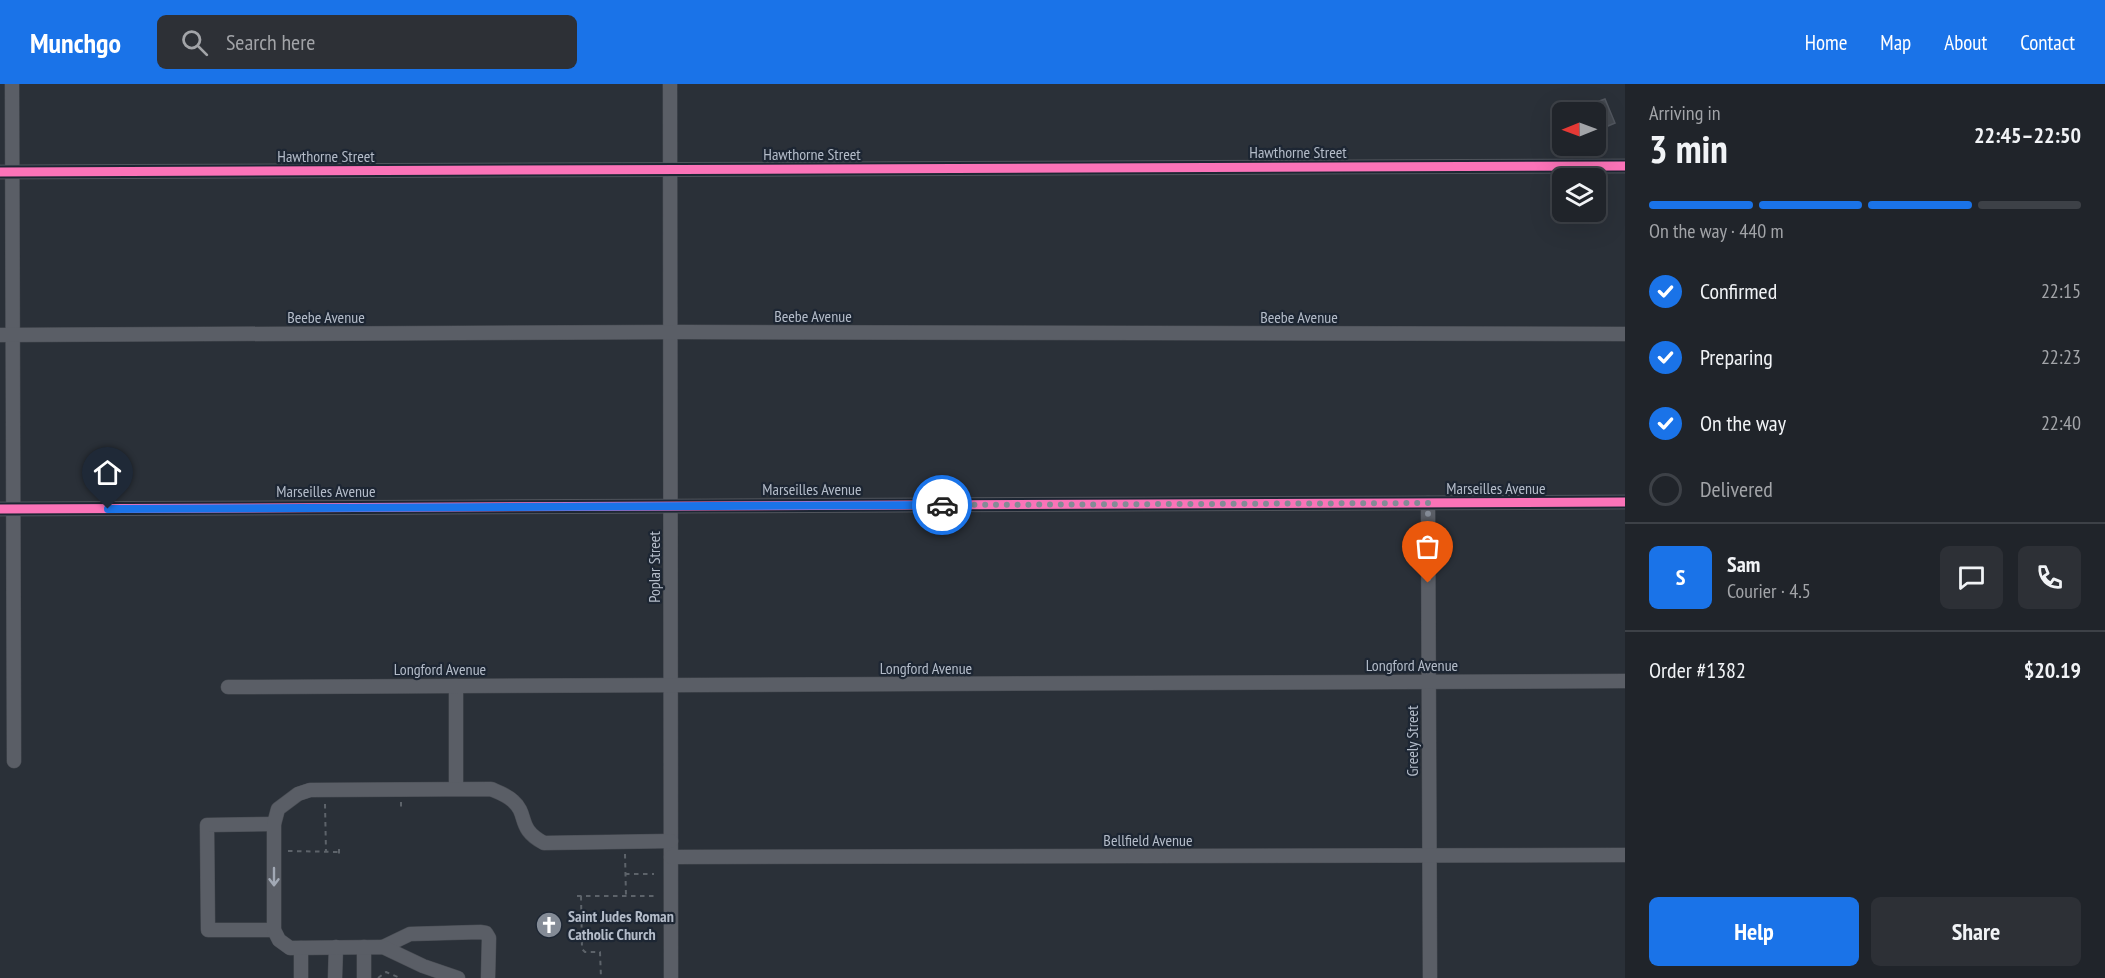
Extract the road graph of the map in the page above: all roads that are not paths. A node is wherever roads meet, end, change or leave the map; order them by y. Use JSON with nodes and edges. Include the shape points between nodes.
{"nodes":[{"id":1,"x":12,"y":84,"type":"edge"},
{"id":2,"x":670,"y":84,"type":"edge"},
{"id":3,"x":1625,"y":166,"type":"edge"},
{"id":4,"x":670,"y":169,"type":"junction"},
{"id":5,"x":6,"y":172,"type":"edge"},
{"id":6,"x":670,"y":332,"type":"junction"},
{"id":7,"x":1625,"y":334,"type":"edge"},
{"id":8,"x":6,"y":335,"type":"edge"},
{"id":9,"x":1625,"y":502,"type":"edge"},
{"id":10,"x":1428,"y":503,"type":"junction"},
{"id":11,"x":671,"y":506,"type":"junction"},
{"id":12,"x":6,"y":509,"type":"edge"},
{"id":13,"x":1625,"y":681,"type":"edge"},
{"id":14,"x":1429,"y":682,"type":"junction"},
{"id":15,"x":671,"y":685,"type":"junction"},
{"id":16,"x":456,"y":686,"type":"junction"},
{"id":17,"x":228,"y":687,"type":"dead end"},
{"id":18,"x":14,"y":762,"type":"dead end"},
{"id":19,"x":456,"y":788,"type":"junction"},
{"id":20,"x":274,"y":824,"type":"junction"},
{"id":21,"x":671,"y":841,"type":"junction"},
{"id":22,"x":1429,"y":855,"type":"junction"},
{"id":23,"x":1625,"y":855,"type":"edge"},
{"id":24,"x":671,"y":857,"type":"junction"},
{"id":25,"x":274,"y":930,"type":"junction"},
{"id":26,"x":336,"y":947,"type":"junction"},
{"id":27,"x":364,"y":947,"type":"junction"},
{"id":28,"x":383,"y":947,"type":"junction"},
{"id":29,"x":302,"y":948,"type":"junction"},
{"id":30,"x":301,"y":978,"type":"edge"},
{"id":31,"x":336,"y":978,"type":"edge"},
{"id":32,"x":364,"y":978,"type":"edge"},
{"id":33,"x":458,"y":978,"type":"edge"},
{"id":34,"x":489,"y":978,"type":"edge"},
{"id":35,"x":671,"y":978,"type":"edge"},
{"id":36,"x":1430,"y":978,"type":"edge"}],
"edges":[{"from":1,"to":5,"type":"street"},
{"from":2,"to":4,"type":"street","name":"Poplar Street"},
{"from":3,"to":4,"type":"street","name":"Hawthorne Street"},
{"from":4,"to":5,"type":"street","name":"Hawthorne Street"},
{"from":4,"to":6,"type":"street","name":"Poplar Street"},
{"from":5,"to":8,"type":"street"},
{"from":6,"to":7,"type":"street","name":"Beebe Avenue"},
{"from":6,"to":8,"type":"street","name":"Beebe Avenue"},
{"from":6,"to":11,"type":"street","name":"Poplar Street"},
{"from":8,"to":12,"type":"street"},
{"from":9,"to":10,"type":"street","name":"Marseilles Avenue"},
{"from":10,"to":11,"type":"street","name":"Marseilles Avenue"},
{"from":10,"to":14,"type":"street","name":"Greely Street"},
{"from":11,"to":12,"type":"street","name":"Marseilles Avenue"},
{"from":11,"to":15,"type":"street","name":"Poplar Street"},
{"from":12,"to":18,"type":"street"},
{"from":13,"to":14,"type":"street","name":"Longford Avenue"},
{"from":14,"to":15,"type":"street","name":"Longford Avenue"},
{"from":14,"to":22,"type":"street","name":"Greely Street"},
{"from":15,"to":16,"type":"street","name":"Longford Avenue"},
{"from":15,"to":21,"type":"street","name":"Poplar Street"},
{"from":16,"to":17,"type":"street","name":"Longford Avenue"},
{"from":16,"to":19,"type":"street"},
{"from":19,"to":20,"type":"street","via":[[310,790],[278,809]]},
{"from":19,"to":21,"type":"street","via":[[491,789],[505,795],[514,802],[532,837],[544,843]]},
{"from":20,"to":25,"type":"street","one_way":true},
{"from":20,"to":25,"type":"street","via":[[207,825],[207,895],[208,930]]},
{"from":21,"to":24,"type":"street","name":"Poplar Street"},
{"from":22,"to":23,"type":"street","name":"Bellfield Avenue"},
{"from":22,"to":24,"type":"street","name":"Bellfield Avenue"},
{"from":22,"to":36,"type":"street","name":"Greely Street"},
{"from":24,"to":35,"type":"street","name":"Poplar Street"},
{"from":25,"to":29,"type":"street","via":[[290,948]]},
{"from":26,"to":27,"type":"street"},
{"from":26,"to":29,"type":"street"},
{"from":26,"to":31,"type":"street"},
{"from":27,"to":28,"type":"street"},
{"from":27,"to":32,"type":"street"},
{"from":28,"to":33,"type":"street"},
{"from":28,"to":34,"type":"street","via":[[416,933],[486,933]]},
{"from":29,"to":30,"type":"street"}]}
